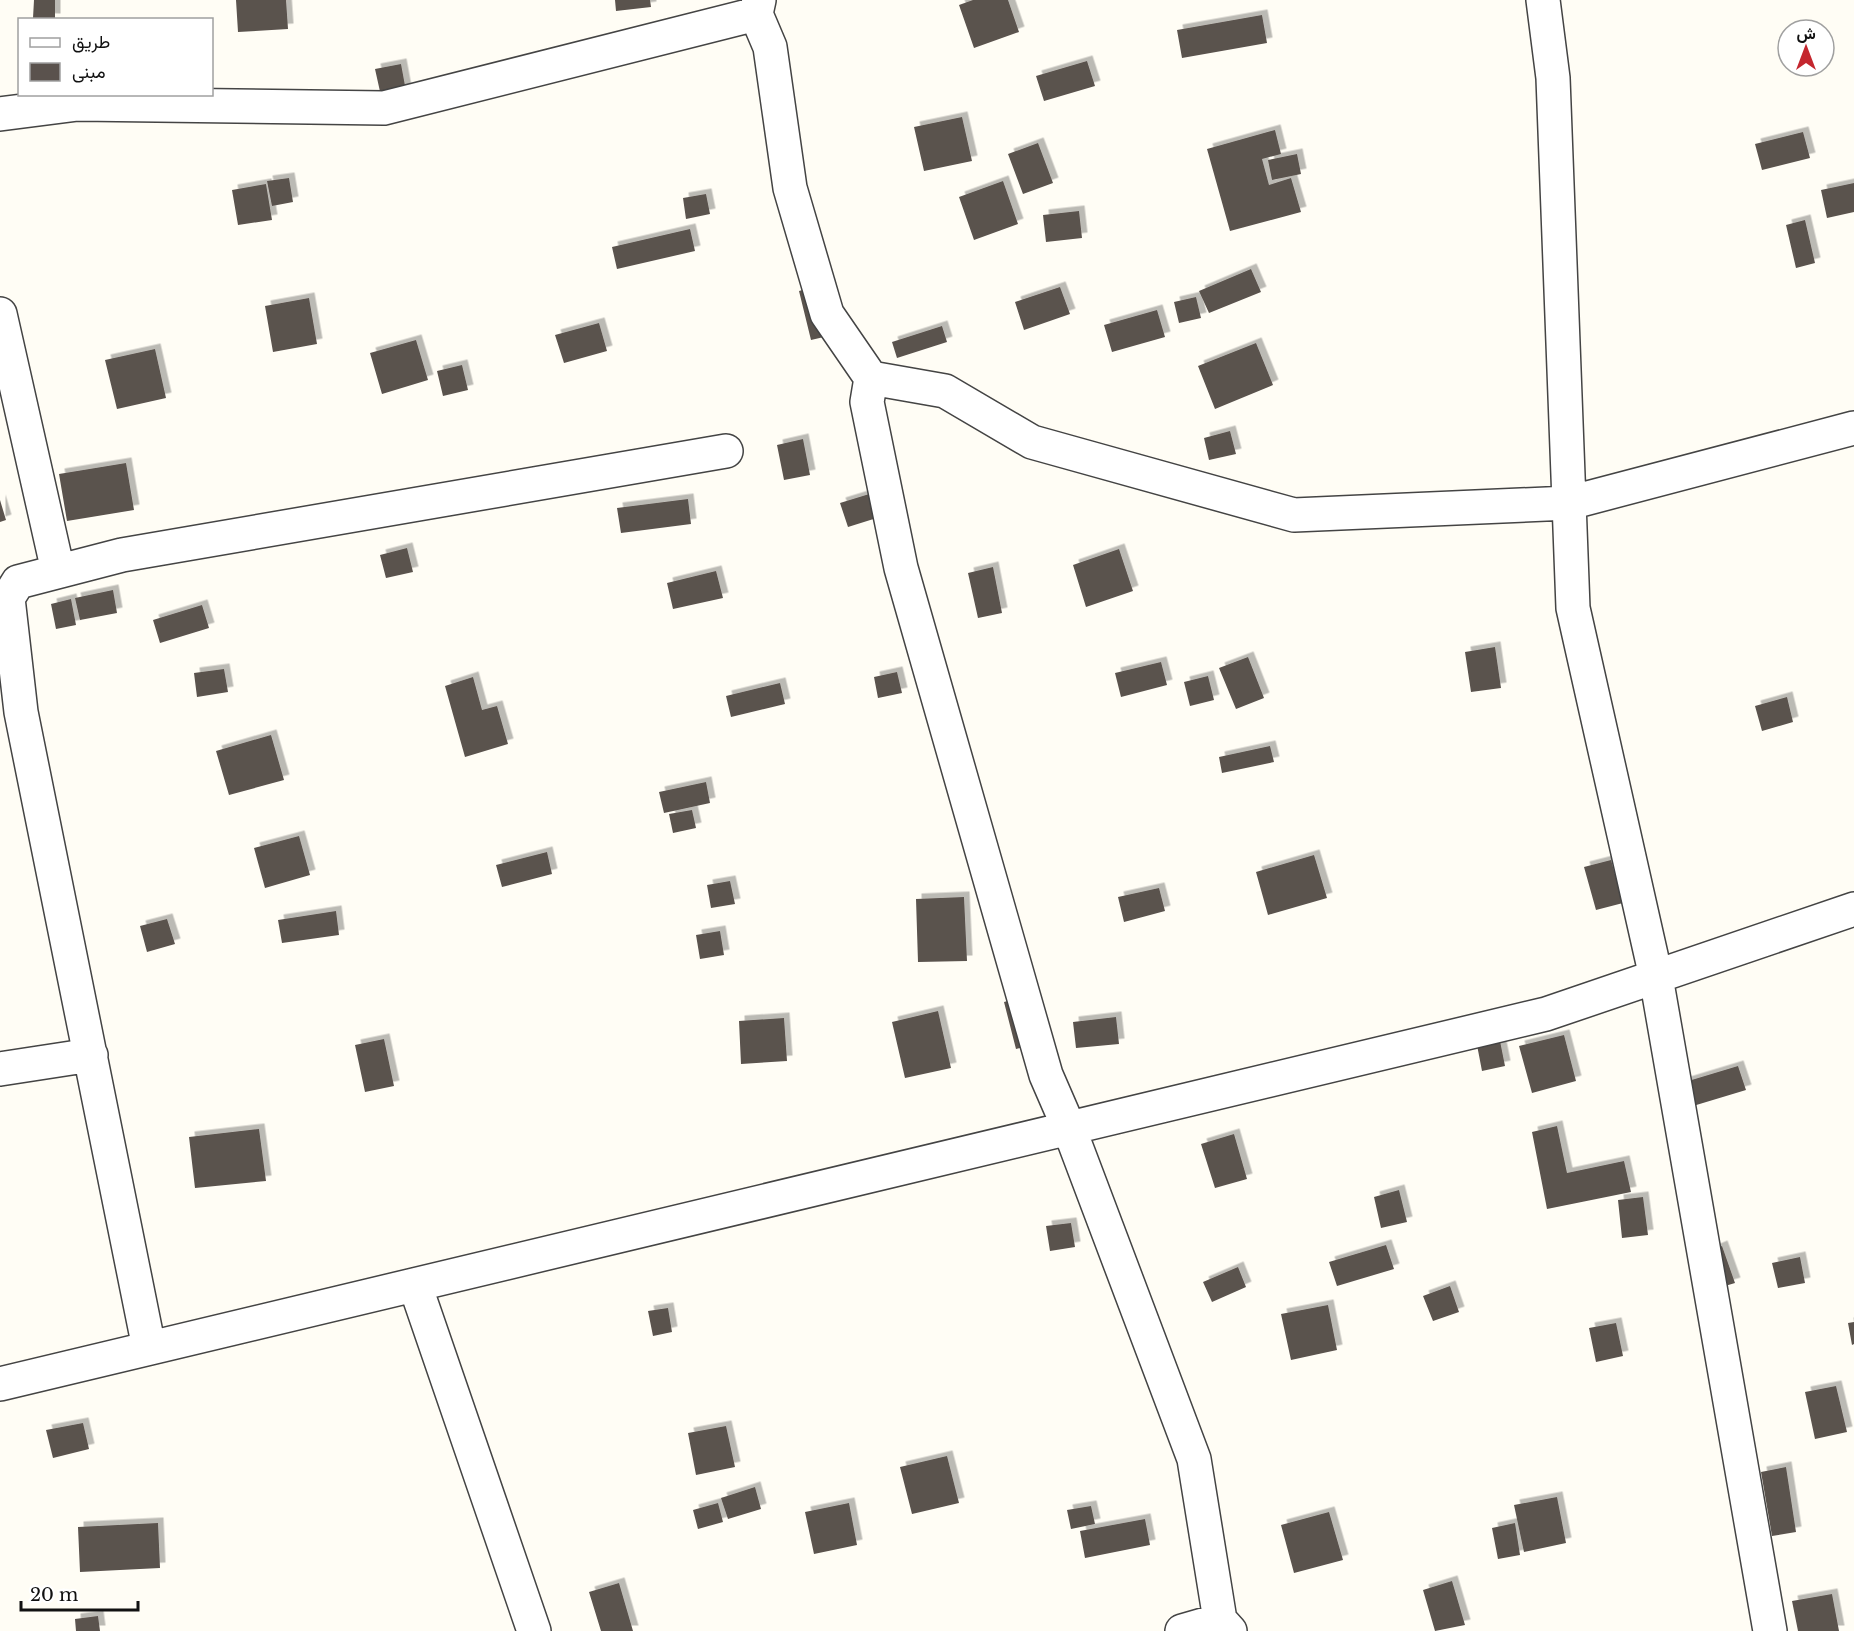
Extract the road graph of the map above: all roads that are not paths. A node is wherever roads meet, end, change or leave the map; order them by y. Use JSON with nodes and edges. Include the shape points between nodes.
{"nodes":[{"id":1,"x":1543,"y":0,"type":"edge"},
{"id":2,"x":758,"y":7,"type":"edge"},
{"id":3,"x":0,"y":114,"type":"edge"},
{"id":4,"x":0,"y":314,"type":"edge"},
{"id":5,"x":871,"y":378,"type":"junction"},
{"id":6,"x":1854,"y":428,"type":"edge"},
{"id":7,"x":726,"y":451,"type":"dead end"},
{"id":8,"x":1569,"y":503,"type":"junction"},
{"id":9,"x":58,"y":571,"type":"junction"},
{"id":10,"x":1854,"y":909,"type":"edge"},
{"id":11,"x":1656,"y":977,"type":"junction"},
{"id":12,"x":92,"y":1055,"type":"junction"},
{"id":13,"x":0,"y":1069,"type":"edge"},
{"id":14,"x":1069,"y":1128,"type":"junction"},
{"id":15,"x":415,"y":1285,"type":"junction"},
{"id":16,"x":149,"y":1348,"type":"junction"},
{"id":17,"x":0,"y":1384,"type":"edge"},
{"id":18,"x":1225,"y":1625,"type":"edge"},
{"id":19,"x":534,"y":1631,"type":"edge"},
{"id":20,"x":1182,"y":1631,"type":"edge"},
{"id":21,"x":1770,"y":1631,"type":"edge"}],
"edges":[{"from":1,"to":8,"type":"street","via":[[1553,78]]},
{"from":2,"to":3,"type":"street","via":[[384,108],[78,104]]},
{"from":2,"to":5,"type":"street","via":[[770,47],[790,188],[827,314]]},
{"from":4,"to":9,"type":"street"},
{"from":5,"to":8,"type":"street","via":[[945,391],[1032,442],[1294,514]]},
{"from":5,"to":14,"type":"street","via":[[867,402],[901,568],[1046,1076]]},
{"from":6,"to":8,"type":"street"},
{"from":7,"to":9,"type":"street","via":[[122,555]]},
{"from":8,"to":11,"type":"street","via":[[1573,608]]},
{"from":9,"to":12,"type":"street","via":[[18,582],[8,598],[21,712]]},
{"from":10,"to":11,"type":"street"},
{"from":11,"to":14,"type":"street","via":[[1546,1014]]},
{"from":11,"to":21,"type":"street"},
{"from":12,"to":13,"type":"street"},
{"from":12,"to":16,"type":"street"},
{"from":14,"to":15,"type":"street"},
{"from":14,"to":18,"type":"street","via":[[1194,1460]]},
{"from":15,"to":16,"type":"street"},
{"from":15,"to":19,"type":"street"},
{"from":16,"to":17,"type":"street"},
{"from":18,"to":20,"type":"street"}]}
